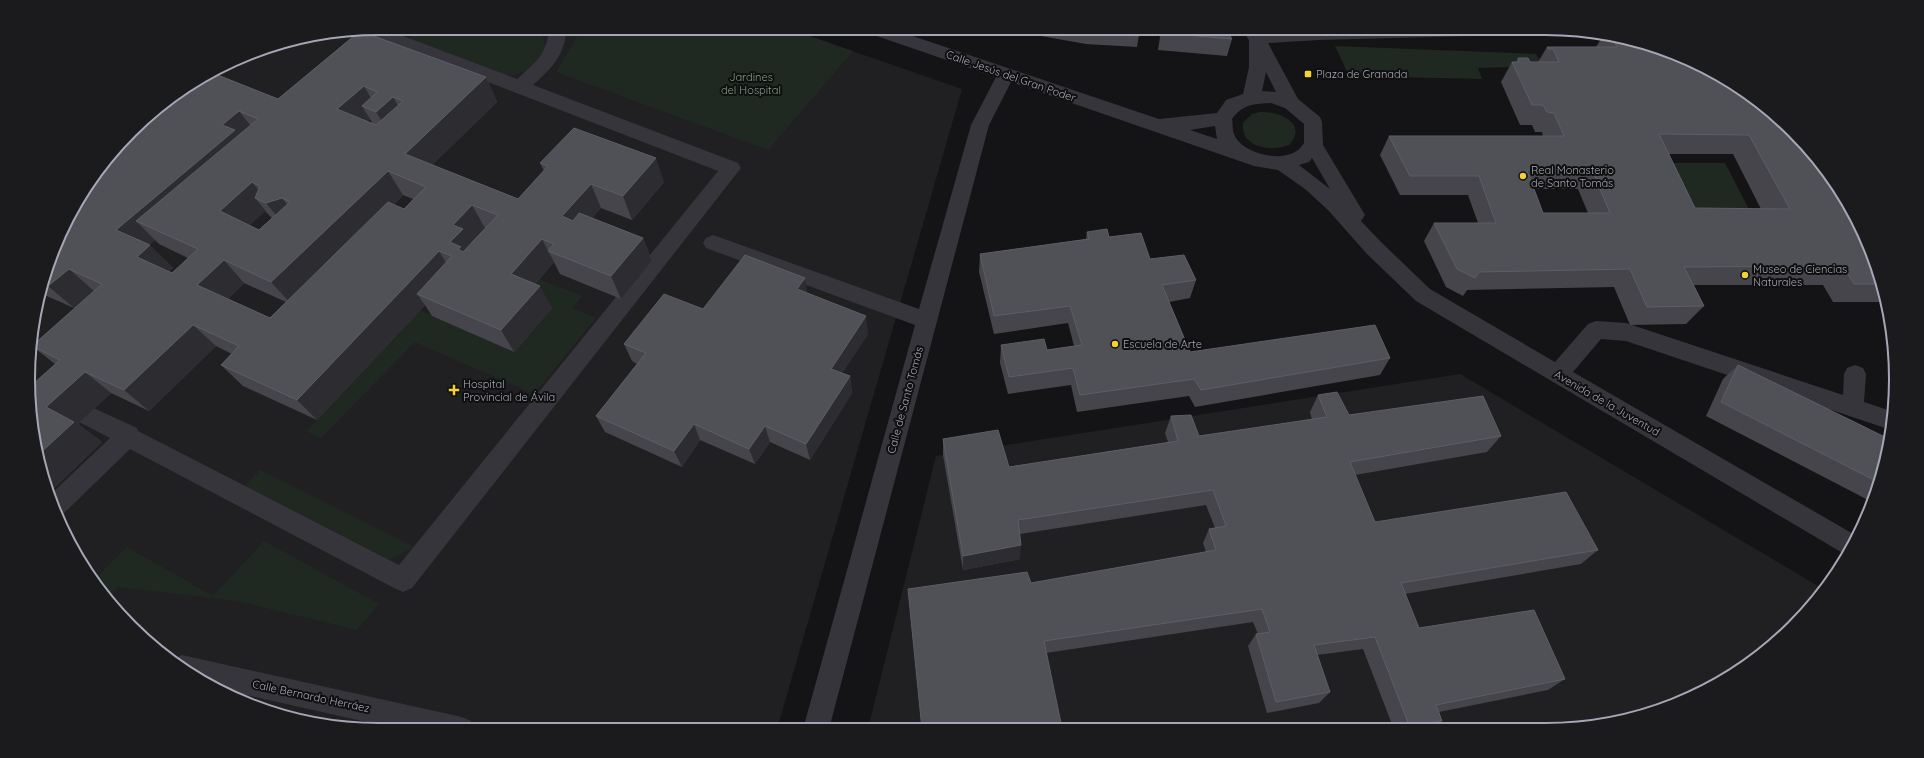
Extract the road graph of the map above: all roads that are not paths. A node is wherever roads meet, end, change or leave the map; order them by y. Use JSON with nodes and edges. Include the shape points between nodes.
{"nodes":[{"id":1,"x":391,"y":35,"type":"edge"},
{"id":2,"x":558,"y":35,"type":"edge"},
{"id":3,"x":891,"y":35,"type":"edge"},
{"id":4,"x":1253,"y":35,"type":"edge"},
{"id":5,"x":1254,"y":35,"type":"edge"},
{"id":6,"x":1006,"y":75,"type":"junction"},
{"id":7,"x":521,"y":86,"type":"junction"},
{"id":8,"x":1251,"y":98,"type":"junction"},
{"id":9,"x":1291,"y":103,"type":"junction"},
{"id":10,"x":1222,"y":118,"type":"junction"},
{"id":11,"x":1152,"y":124,"type":"junction"},
{"id":12,"x":1314,"y":145,"type":"junction"},
{"id":13,"x":1241,"y":154,"type":"junction"},
{"id":14,"x":1282,"y":162,"type":"junction"},
{"id":15,"x":713,"y":243,"type":"dead end"},
{"id":16,"x":1374,"y":248,"type":"junction"},
{"id":17,"x":927,"y":321,"type":"junction"},
{"id":18,"x":1558,"y":374,"type":"junction"},
{"id":19,"x":1855,"y":374,"type":"dead end"},
{"id":20,"x":1853,"y":408,"type":"junction"},
{"id":21,"x":87,"y":415,"type":"dead end"},
{"id":22,"x":1886,"y":420,"type":"edge"},
{"id":23,"x":129,"y":436,"type":"junction"},
{"id":24,"x":58,"y":503,"type":"edge"},
{"id":25,"x":1847,"y":543,"type":"edge"},
{"id":26,"x":199,"y":672,"type":"edge"},
{"id":27,"x":430,"y":723,"type":"edge"},
{"id":28,"x":818,"y":723,"type":"edge"}],
"edges":[{"from":1,"to":7,"type":"street"},
{"from":2,"to":7,"type":"street","via":[[558,44],[552,56]]},
{"from":3,"to":6,"type":"street","name":"Calle Jesús del Gran Poder"},
{"from":4,"to":8,"type":"street","via":[[1258,67]]},
{"from":5,"to":9,"type":"street"},
{"from":6,"to":11,"type":"street","name":"Calle Jesús del Gran Poder"},
{"from":6,"to":17,"type":"street","name":"Calle de Santo Tomás","via":[[980,124]]},
{"from":7,"to":23,"type":"street","via":[[731,168],[403,580]]},
{"from":8,"to":9,"type":"street","via":[[1271,97]]},
{"from":8,"to":10,"type":"street","via":[[1232,105]]},
{"from":9,"to":12,"type":"street","via":[[1313,122]]},
{"from":10,"to":11,"type":"street","name":"Calle Jesús del Gran Poder","via":[[1196,123]]},
{"from":10,"to":13,"type":"street","via":[[1224,137]]},
{"from":11,"to":13,"type":"street","name":"Calle Jesús del Gran Poder"},
{"from":12,"to":14,"type":"street","via":[[1302,157]]},
{"from":12,"to":16,"type":"street","name":"Avenida de la Juventud"},
{"from":13,"to":14,"type":"street","via":[[1261,161]]},
{"from":14,"to":16,"type":"street","name":"Avenida de la Juventud","via":[[1335,205]]},
{"from":15,"to":17,"type":"street"},
{"from":16,"to":18,"type":"street","name":"Avenida de la Juventud","via":[[1423,295]]},
{"from":17,"to":28,"type":"street","name":"Calle de Santo Tomás"},
{"from":18,"to":20,"type":"street","via":[[1596,330],[1626,332]]},
{"from":18,"to":25,"type":"street","name":"Avenida de la Juventud"},
{"from":19,"to":20,"type":"street"},
{"from":20,"to":22,"type":"street"},
{"from":21,"to":23,"type":"street"},
{"from":23,"to":24,"type":"street"},
{"from":26,"to":27,"type":"street","name":"Calle Bernardo Herráez"}]}
